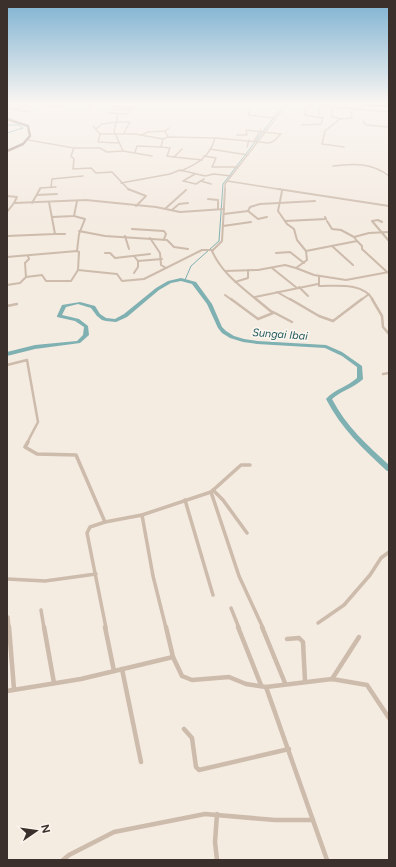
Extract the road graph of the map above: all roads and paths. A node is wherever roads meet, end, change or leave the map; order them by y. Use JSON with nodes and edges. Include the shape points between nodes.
{"nodes":[{"id":1,"x":19,"y":144,"type":"edge"},
{"id":2,"x":48,"y":144,"type":"edge"},
{"id":3,"x":120,"y":144,"type":"edge"},
{"id":4,"x":212,"y":144,"type":"edge"},
{"id":5,"x":254,"y":144,"type":"edge"},
{"id":6,"x":325,"y":144,"type":"edge"},
{"id":7,"x":161,"y":147,"type":"joint"},
{"id":8,"x":344,"y":147,"type":"dead end"},
{"id":9,"x":74,"y":148,"type":"junction"},
{"id":10,"x":182,"y":149,"type":"dead end"},
{"id":11,"x":210,"y":149,"type":"junction"},
{"id":12,"x":244,"y":150,"type":"dead end"},
{"id":13,"x":7,"y":151,"type":"edge"},
{"id":14,"x":123,"y":151,"type":"junction"},
{"id":15,"x":135,"y":152,"type":"junction"},
{"id":16,"x":242,"y":154,"type":"junction"},
{"id":17,"x":248,"y":154,"type":"junction"},
{"id":18,"x":152,"y":156,"type":"dead end"},
{"id":19,"x":204,"y":156,"type":"junction"},
{"id":20,"x":174,"y":157,"type":"junction"},
{"id":21,"x":202,"y":160,"type":"junction"},
{"id":22,"x":333,"y":166,"type":"dead end"},
{"id":23,"x":237,"y":167,"type":"junction"},
{"id":24,"x":181,"y":170,"type":"junction"},
{"id":25,"x":195,"y":174,"type":"junction"},
{"id":26,"x":83,"y":176,"type":"dead end"},
{"id":27,"x":231,"y":176,"type":"junction"},
{"id":28,"x":389,"y":176,"type":"edge"},
{"id":29,"x":204,"y":179,"type":"dead end"},
{"id":30,"x":201,"y":181,"type":"junction"},
{"id":31,"x":227,"y":181,"type":"junction"},
{"id":32,"x":121,"y":183,"type":"junction"},
{"id":33,"x":211,"y":184,"type":"dead end"},
{"id":34,"x":51,"y":187,"type":"junction"},
{"id":35,"x":56,"y":188,"type":"dead end"},
{"id":36,"x":186,"y":190,"type":"dead end"},
{"id":37,"x":282,"y":191,"type":"junction"},
{"id":38,"x":57,"y":194,"type":"dead end"},
{"id":39,"x":37,"y":195,"type":"junction"},
{"id":40,"x":7,"y":196,"type":"edge"},
{"id":41,"x":208,"y":199,"type":"dead end"},
{"id":42,"x":77,"y":201,"type":"junction"},
{"id":43,"x":315,"y":201,"type":"dead end"},
{"id":44,"x":49,"y":202,"type":"junction"},
{"id":45,"x":14,"y":203,"type":"junction"},
{"id":46,"x":32,"y":203,"type":"junction"},
{"id":47,"x":188,"y":203,"type":"dead end"},
{"id":48,"x":279,"y":203,"type":"junction"},
{"id":49,"x":136,"y":206,"type":"junction"},
{"id":50,"x":389,"y":206,"type":"edge"},
{"id":51,"x":166,"y":208,"type":"junction"},
{"id":52,"x":219,"y":209,"type":"junction"},
{"id":53,"x":223,"y":209,"type":"junction"},
{"id":54,"x":8,"y":210,"type":"edge"},
{"id":55,"x":172,"y":210,"type":"junction"},
{"id":56,"x":248,"y":211,"type":"junction"},
{"id":57,"x":224,"y":214,"type":"junction"},
{"id":58,"x":74,"y":216,"type":"junction"},
{"id":59,"x":325,"y":216,"type":"dead end"},
{"id":60,"x":52,"y":217,"type":"junction"},
{"id":61,"x":267,"y":217,"type":"dead end"},
{"id":62,"x":285,"y":221,"type":"junction"},
{"id":63,"x":327,"y":221,"type":"dead end"},
{"id":64,"x":252,"y":222,"type":"dead end"},
{"id":65,"x":382,"y":222,"type":"dead end"},
{"id":66,"x":223,"y":226,"type":"junction"},
{"id":67,"x":40,"y":229,"type":"dead end"},
{"id":68,"x":132,"y":229,"type":"dead end"},
{"id":69,"x":80,"y":231,"type":"junction"},
{"id":70,"x":382,"y":232,"type":"junction"},
{"id":71,"x":389,"y":232,"type":"edge"},
{"id":72,"x":54,"y":234,"type":"junction"},
{"id":73,"x":65,"y":234,"type":"dead end"},
{"id":74,"x":39,"y":235,"type":"junction"},
{"id":75,"x":7,"y":236,"type":"edge"},
{"id":76,"x":125,"y":236,"type":"junction"},
{"id":77,"x":354,"y":237,"type":"junction"},
{"id":78,"x":150,"y":238,"type":"junction"},
{"id":79,"x":164,"y":239,"type":"junction"},
{"id":80,"x":356,"y":241,"type":"junction"},
{"id":81,"x":389,"y":241,"type":"edge"},
{"id":82,"x":332,"y":246,"type":"junction"},
{"id":83,"x":129,"y":249,"type":"dead end"},
{"id":84,"x":188,"y":249,"type":"dead end"},
{"id":85,"x":211,"y":249,"type":"junction"},
{"id":86,"x":306,"y":251,"type":"junction"},
{"id":87,"x":77,"y":252,"type":"junction"},
{"id":88,"x":105,"y":253,"type":"dead end"},
{"id":89,"x":276,"y":253,"type":"dead end"},
{"id":90,"x":150,"y":254,"type":"dead end"},
{"id":91,"x":28,"y":256,"type":"junction"},
{"id":92,"x":134,"y":256,"type":"junction"},
{"id":93,"x":7,"y":257,"type":"edge"},
{"id":94,"x":162,"y":259,"type":"junction"},
{"id":95,"x":138,"y":261,"type":"junction"},
{"id":96,"x":304,"y":264,"type":"junction"},
{"id":97,"x":353,"y":265,"type":"dead end"},
{"id":98,"x":166,"y":268,"type":"junction"},
{"id":99,"x":272,"y":268,"type":"junction"},
{"id":100,"x":296,"y":268,"type":"junction"},
{"id":101,"x":78,"y":270,"type":"junction"},
{"id":102,"x":248,"y":270,"type":"junction"},
{"id":103,"x":225,"y":271,"type":"junction"},
{"id":104,"x":388,"y":272,"type":"edge"},
{"id":105,"x":134,"y":273,"type":"dead end"},
{"id":106,"x":319,"y":276,"type":"junction"},
{"id":107,"x":26,"y":277,"type":"junction"},
{"id":108,"x":349,"y":280,"type":"junction"},
{"id":109,"x":235,"y":282,"type":"junction"},
{"id":110,"x":318,"y":284,"type":"junction"},
{"id":111,"x":7,"y":286,"type":"edge"},
{"id":112,"x":298,"y":287,"type":"junction"},
{"id":113,"x":356,"y":287,"type":"junction"},
{"id":114,"x":277,"y":292,"type":"junction"},
{"id":115,"x":369,"y":294,"type":"junction"},
{"id":116,"x":224,"y":295,"type":"dead end"},
{"id":117,"x":308,"y":296,"type":"dead end"},
{"id":118,"x":255,"y":297,"type":"junction"},
{"id":119,"x":17,"y":304,"type":"dead end"},
{"id":120,"x":7,"y":306,"type":"edge"},
{"id":121,"x":273,"y":312,"type":"junction"},
{"id":122,"x":292,"y":322,"type":"dead end"},
{"id":123,"x":389,"y":334,"type":"edge"},
{"id":124,"x":8,"y":364,"type":"edge"},
{"id":125,"x":389,"y":373,"type":"edge"},
{"id":126,"x":384,"y":374,"type":"dead end"},
{"id":127,"x":250,"y":465,"type":"dead end"},
{"id":128,"x":212,"y":491,"type":"junction"},
{"id":129,"x":185,"y":500,"type":"junction"},
{"id":130,"x":142,"y":515,"type":"junction"},
{"id":131,"x":105,"y":522,"type":"junction"},
{"id":132,"x":247,"y":533,"type":"dead end"},
{"id":133,"x":389,"y":552,"type":"edge"},
{"id":134,"x":96,"y":574,"type":"junction"},
{"id":135,"x":7,"y":579,"type":"edge"},
{"id":136,"x":213,"y":595,"type":"dead end"},
{"id":137,"x":231,"y":608,"type":"dead end"},
{"id":138,"x":41,"y":610,"type":"dead end"},
{"id":139,"x":8,"y":617,"type":"edge"},
{"id":140,"x":318,"y":623,"type":"dead end"},
{"id":141,"x":359,"y":637,"type":"dead end"},
{"id":142,"x":287,"y":639,"type":"dead end"},
{"id":143,"x":173,"y":657,"type":"junction"},
{"id":144,"x":122,"y":669,"type":"junction"},
{"id":145,"x":114,"y":671,"type":"junction"},
{"id":146,"x":332,"y":679,"type":"junction"},
{"id":147,"x":305,"y":681,"type":"junction"},
{"id":148,"x":54,"y":683,"type":"junction"},
{"id":149,"x":285,"y":683,"type":"junction"},
{"id":150,"x":261,"y":686,"type":"junction"},
{"id":151,"x":266,"y":687,"type":"junction"},
{"id":152,"x":14,"y":689,"type":"junction"},
{"id":153,"x":7,"y":691,"type":"edge"},
{"id":154,"x":389,"y":718,"type":"edge"},
{"id":155,"x":184,"y":729,"type":"dead end"},
{"id":156,"x":289,"y":749,"type":"junction"},
{"id":157,"x":141,"y":762,"type":"dead end"},
{"id":158,"x":217,"y":814,"type":"junction"},
{"id":159,"x":313,"y":820,"type":"junction"},
{"id":160,"x":63,"y":860,"type":"edge"},
{"id":161,"x":217,"y":860,"type":"edge"},
{"id":162,"x":327,"y":860,"type":"edge"}],
"edges":[{"from":1,"to":13,"type":"street"},
{"from":2,"to":9,"type":"street"},
{"from":3,"to":14,"type":"street"},
{"from":4,"to":11,"type":"street"},
{"from":5,"to":17,"type":"street"},
{"from":6,"to":8,"type":"street"},
{"from":7,"to":15,"type":"street","via":[[138,146]]},
{"from":7,"to":20,"type":"street","via":[[170,148],[167,156]]},
{"from":9,"to":14,"type":"street"},
{"from":9,"to":32,"type":"street","via":[[71,156],[74,159],[74,169],[91,168],[96,173],[112,172]]},
{"from":10,"to":20,"type":"street"},
{"from":11,"to":16,"type":"street"},
{"from":11,"to":19,"type":"street"},
{"from":12,"to":16,"type":"street"},
{"from":14,"to":15,"type":"street"},
{"from":15,"to":18,"type":"street"},
{"from":16,"to":17,"type":"street"},
{"from":17,"to":23,"type":"street"},
{"from":19,"to":21,"type":"street"},
{"from":19,"to":23,"type":"street","via":[[216,158],[212,167]]},
{"from":20,"to":21,"type":"street"},
{"from":21,"to":24,"type":"street"},
{"from":22,"to":28,"type":"street","via":[[360,164],[383,171]]},
{"from":23,"to":27,"type":"street"},
{"from":24,"to":25,"type":"street"},
{"from":24,"to":32,"type":"street"},
{"from":25,"to":27,"type":"street"},
{"from":25,"to":30,"type":"street","via":[[183,181],[195,184]]},
{"from":26,"to":34,"type":"street","via":[[52,179]]},
{"from":27,"to":31,"type":"street"},
{"from":29,"to":30,"type":"street"},
{"from":30,"to":33,"type":"street"},
{"from":31,"to":37,"type":"street"},
{"from":31,"to":53,"type":"street"},
{"from":32,"to":49,"type":"street","via":[[130,191],[146,196]]},
{"from":34,"to":35,"type":"street"},
{"from":34,"to":39,"type":"street","via":[[40,188]]},
{"from":36,"to":51,"type":"street"},
{"from":37,"to":48,"type":"street"},
{"from":37,"to":50,"type":"street"},
{"from":38,"to":39,"type":"street"},
{"from":39,"to":46,"type":"street"},
{"from":40,"to":45,"type":"street","via":[[17,197]]},
{"from":41,"to":52,"type":"street","via":[[218,200]]},
{"from":42,"to":44,"type":"street"},
{"from":42,"to":49,"type":"street"},
{"from":42,"to":58,"type":"street"},
{"from":43,"to":48,"type":"street"},
{"from":44,"to":46,"type":"street"},
{"from":44,"to":60,"type":"street"},
{"from":45,"to":46,"type":"street"},
{"from":45,"to":54,"type":"street"},
{"from":47,"to":55,"type":"street","via":[[179,204]]},
{"from":48,"to":56,"type":"street","via":[[260,204],[250,207]]},
{"from":48,"to":62,"type":"street","via":[[278,210]]},
{"from":49,"to":51,"type":"street"},
{"from":51,"to":55,"type":"street"},
{"from":52,"to":53,"type":"street"},
{"from":52,"to":55,"type":"street","via":[[184,212]]},
{"from":53,"to":57,"type":"street"},
{"from":56,"to":57,"type":"street"},
{"from":56,"to":61,"type":"street","via":[[258,219]]},
{"from":57,"to":66,"type":"street"},
{"from":58,"to":60,"type":"street"},
{"from":58,"to":69,"type":"street","via":[[85,218]]},
{"from":59,"to":62,"type":"street","via":[[326,219]]},
{"from":60,"to":72,"type":"street"},
{"from":62,"to":86,"type":"street","via":[[293,228],[297,240]]},
{"from":63,"to":77,"type":"street","via":[[333,229]]},
{"from":64,"to":66,"type":"street"},
{"from":65,"to":70,"type":"street","via":[[372,221]]},
{"from":66,"to":85,"type":"street","via":[[222,241]]},
{"from":67,"to":74,"type":"street"},
{"from":68,"to":79,"type":"street","via":[[164,231]]},
{"from":69,"to":76,"type":"street","via":[[105,236]]},
{"from":69,"to":87,"type":"street"},
{"from":70,"to":71,"type":"street"},
{"from":70,"to":77,"type":"street"},
{"from":70,"to":81,"type":"street"},
{"from":72,"to":73,"type":"street"},
{"from":72,"to":74,"type":"street"},
{"from":74,"to":75,"type":"street"},
{"from":76,"to":78,"type":"street"},
{"from":76,"to":83,"type":"street"},
{"from":77,"to":80,"type":"street"},
{"from":78,"to":79,"type":"street"},
{"from":78,"to":94,"type":"street","via":[[161,253]]},
{"from":79,"to":84,"type":"street","via":[[174,247]]},
{"from":80,"to":82,"type":"street"},
{"from":80,"to":104,"type":"street"},
{"from":82,"to":86,"type":"street"},
{"from":82,"to":97,"type":"street"},
{"from":85,"to":98,"type":"street","via":[[198,252]]},
{"from":85,"to":103,"type":"street"},
{"from":86,"to":96,"type":"street","via":[[308,258]]},
{"from":87,"to":91,"type":"street","via":[[58,250]]},
{"from":87,"to":101,"type":"street"},
{"from":88,"to":92,"type":"street","via":[[110,253],[114,257]]},
{"from":89,"to":96,"type":"street","via":[[290,252]]},
{"from":90,"to":92,"type":"street"},
{"from":91,"to":93,"type":"street"},
{"from":91,"to":107,"type":"street","via":[[29,259],[25,263]]},
{"from":92,"to":95,"type":"street"},
{"from":94,"to":95,"type":"street"},
{"from":94,"to":98,"type":"street","via":[[161,265]]},
{"from":95,"to":105,"type":"street"},
{"from":96,"to":100,"type":"street"},
{"from":98,"to":101,"type":"street","via":[[144,280],[122,281],[116,274]]},
{"from":99,"to":100,"type":"street","via":[[285,265]]},
{"from":99,"to":102,"type":"street"},
{"from":99,"to":112,"type":"street"},
{"from":100,"to":106,"type":"street"},
{"from":101,"to":107,"type":"street","via":[[71,281],[46,280],[42,275]]},
{"from":102,"to":103,"type":"street"},
{"from":102,"to":109,"type":"street","via":[[248,278]]},
{"from":103,"to":109,"type":"street"},
{"from":104,"to":108,"type":"street"},
{"from":106,"to":108,"type":"street"},
{"from":106,"to":110,"type":"street"},
{"from":107,"to":111,"type":"street","via":[[20,283]]},
{"from":108,"to":113,"type":"street"},
{"from":109,"to":118,"type":"street"},
{"from":110,"to":112,"type":"street"},
{"from":110,"to":113,"type":"street","via":[[326,287]]},
{"from":112,"to":114,"type":"street"},
{"from":112,"to":117,"type":"street"},
{"from":113,"to":115,"type":"street"},
{"from":114,"to":115,"type":"street","via":[[318,316],[333,321]]},
{"from":114,"to":118,"type":"street"},
{"from":115,"to":123,"type":"street","via":[[382,316],[383,327]]},
{"from":116,"to":121,"type":"street","via":[[258,319]]},
{"from":118,"to":121,"type":"street"},
{"from":119,"to":120,"type":"street"},
{"from":121,"to":122,"type":"street"},
{"from":124,"to":131,"type":"street","via":[[27,360],[29,368],[38,422],[25,447],[34,453],[48,456],[76,455]]},
{"from":125,"to":126,"type":"street"},
{"from":127,"to":128,"type":"street","via":[[241,466],[217,484]]},
{"from":128,"to":129,"type":"street"},
{"from":128,"to":132,"type":"street","via":[[223,500]]},
{"from":128,"to":149,"type":"street","via":[[239,576]]},
{"from":129,"to":130,"type":"street"},
{"from":129,"to":136,"type":"street"},
{"from":130,"to":131,"type":"street"},
{"from":130,"to":143,"type":"street","via":[[153,576]]},
{"from":131,"to":134,"type":"street","via":[[90,527],[87,531]]},
{"from":133,"to":140,"type":"street","via":[[381,558],[344,605]]},
{"from":134,"to":135,"type":"street","via":[[45,581]]},
{"from":134,"to":145,"type":"street"},
{"from":137,"to":150,"type":"street"},
{"from":138,"to":148,"type":"street"},
{"from":139,"to":152,"type":"street"},
{"from":141,"to":146,"type":"street"},
{"from":142,"to":147,"type":"street","via":[[299,638],[303,642]]},
{"from":143,"to":144,"type":"street"},
{"from":143,"to":150,"type":"street","via":[[182,676],[189,680],[229,677],[246,684]]},
{"from":144,"to":145,"type":"street"},
{"from":144,"to":157,"type":"street"},
{"from":145,"to":148,"type":"street"},
{"from":146,"to":147,"type":"street"},
{"from":146,"to":154,"type":"street","via":[[367,685]]},
{"from":147,"to":149,"type":"street"},
{"from":148,"to":152,"type":"street"},
{"from":149,"to":151,"type":"street"},
{"from":150,"to":151,"type":"street"},
{"from":151,"to":156,"type":"street"},
{"from":152,"to":153,"type":"street"},
{"from":155,"to":156,"type":"street","via":[[192,738],[196,767],[199,770]]},
{"from":156,"to":159,"type":"street"},
{"from":158,"to":159,"type":"street","via":[[275,820]]},
{"from":158,"to":160,"type":"street","via":[[205,814],[114,832]]},
{"from":158,"to":161,"type":"street"},
{"from":159,"to":162,"type":"street"}]}
